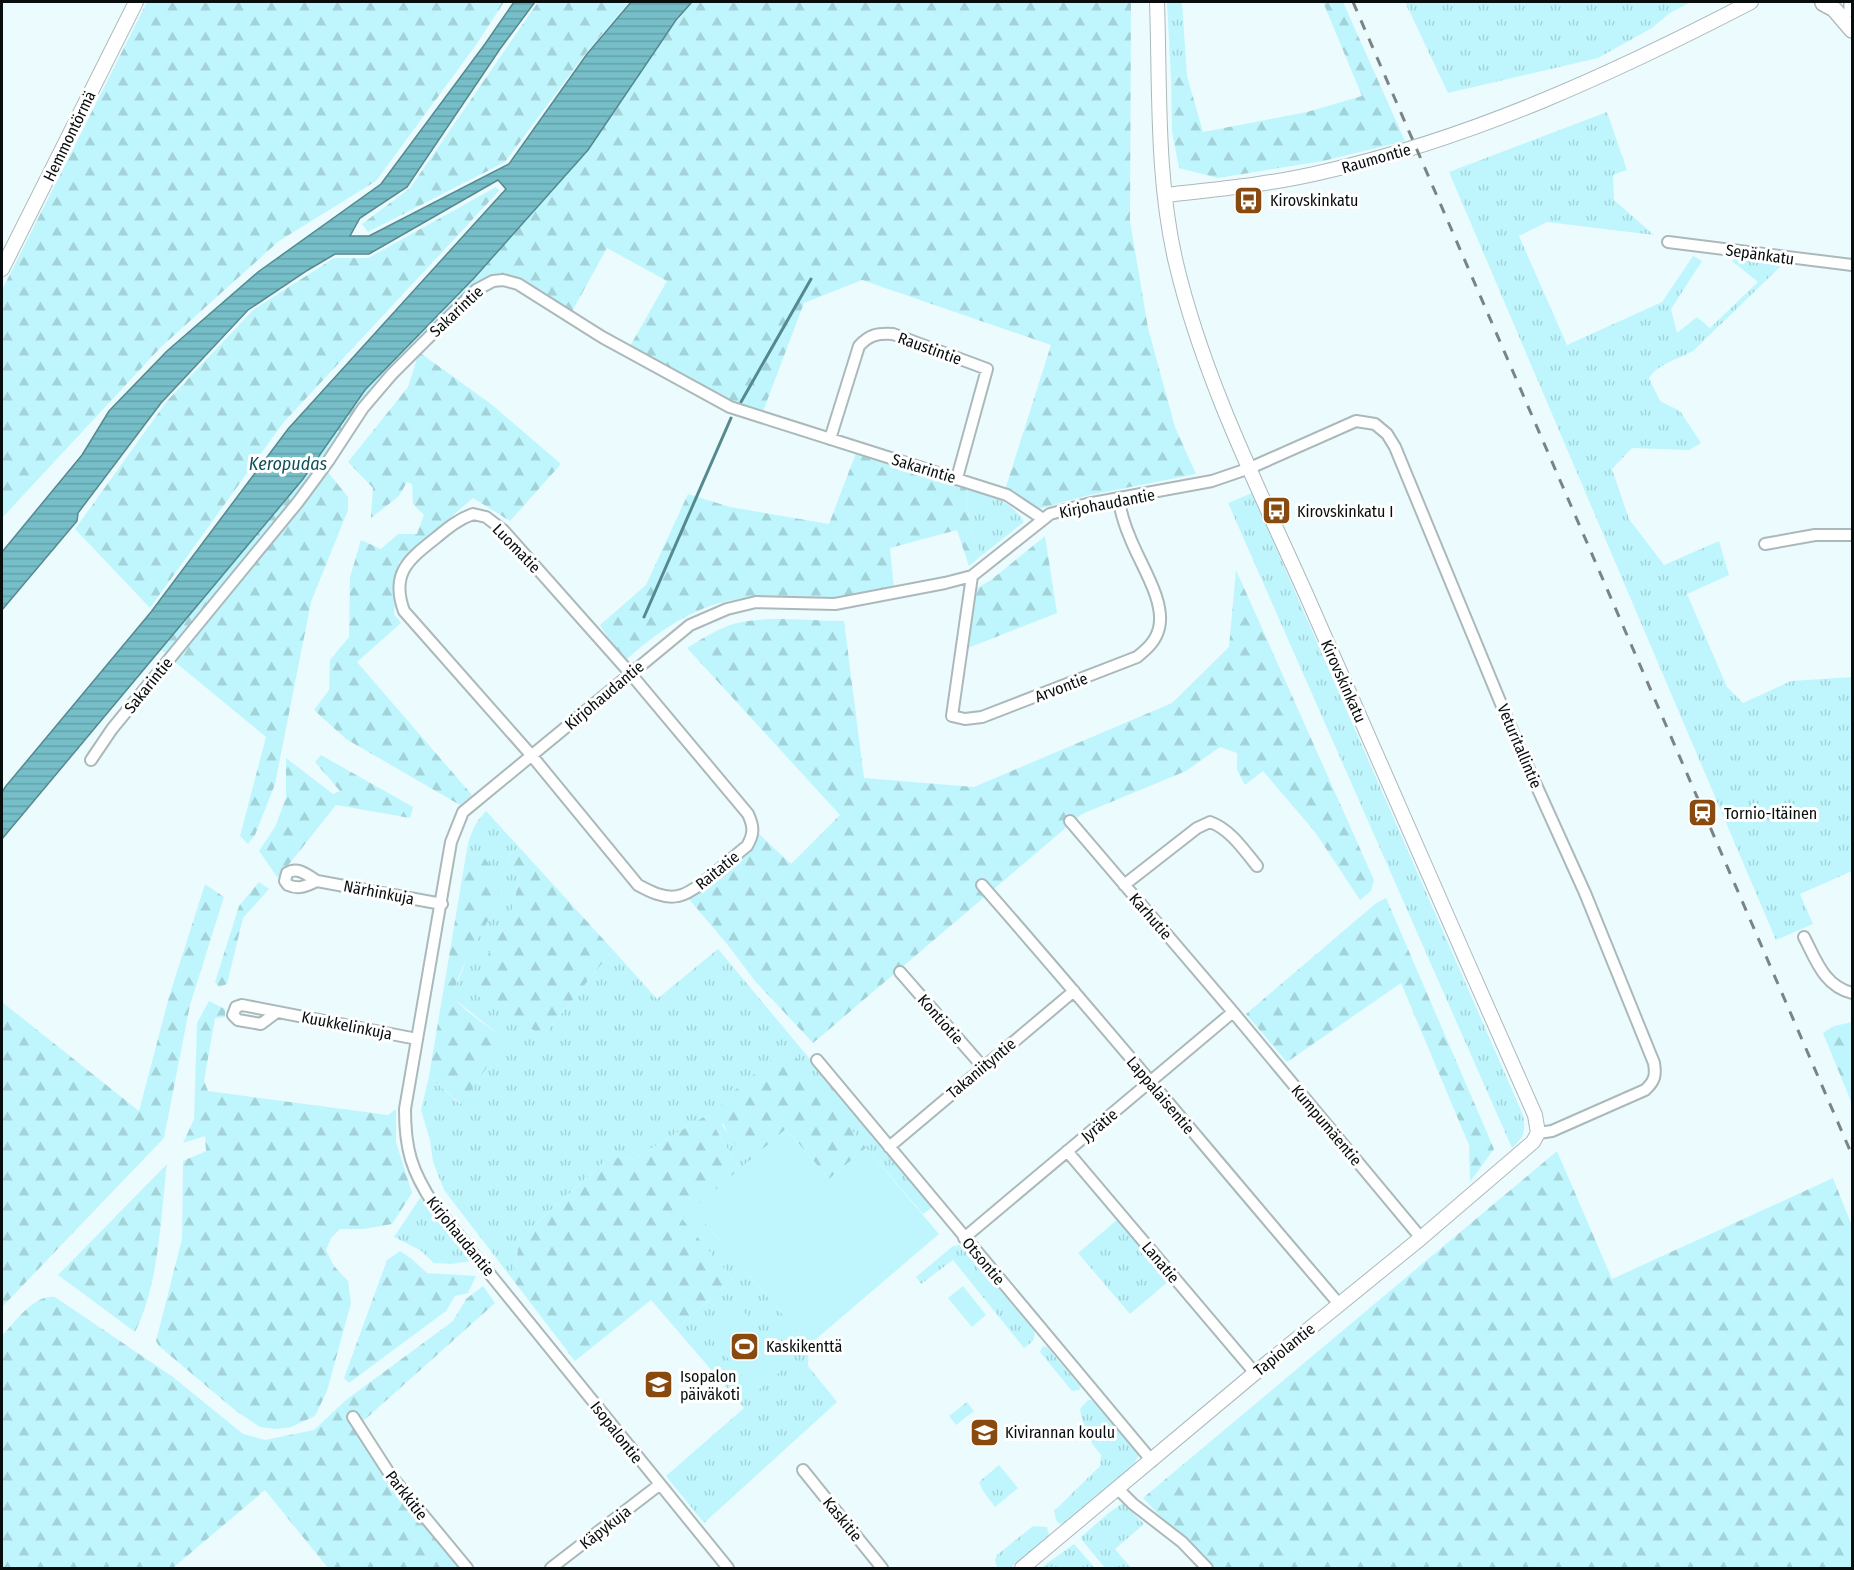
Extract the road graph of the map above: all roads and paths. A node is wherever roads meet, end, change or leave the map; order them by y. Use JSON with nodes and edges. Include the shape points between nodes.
{"nodes":[{"id":1,"x":136,"y":2,"type":"edge"},
{"id":2,"x":1157,"y":2,"type":"edge"},
{"id":3,"x":1751,"y":2,"type":"edge"},
{"id":4,"x":1826,"y":2,"type":"edge"},
{"id":5,"x":1852,"y":2,"type":"edge"},
{"id":6,"x":1852,"y":9,"type":"edge"},
{"id":7,"x":1852,"y":30,"type":"edge"},
{"id":8,"x":1166,"y":195,"type":"junction"},
{"id":9,"x":1668,"y":242,"type":"dead end"},
{"id":10,"x":1852,"y":265,"type":"edge"},
{"id":11,"x":2,"y":269,"type":"edge"},
{"id":12,"x":830,"y":439,"type":"junction"},
{"id":13,"x":1250,"y":468,"type":"junction"},
{"id":14,"x":957,"y":478,"type":"junction"},
{"id":15,"x":1118,"y":499,"type":"junction"},
{"id":16,"x":1043,"y":519,"type":"junction"},
{"id":17,"x":1852,"y":535,"type":"edge"},
{"id":18,"x":1765,"y":544,"type":"dead end"},
{"id":19,"x":972,"y":576,"type":"junction"},
{"id":20,"x":630,"y":673,"type":"junction"},
{"id":21,"x":532,"y":756,"type":"junction"},
{"id":22,"x":91,"y":760,"type":"dead end"},
{"id":23,"x":1070,"y":821,"type":"dead end"},
{"id":24,"x":1257,"y":866,"type":"dead end"},
{"id":25,"x":317,"y":881,"type":"dead end"},
{"id":26,"x":982,"y":885,"type":"dead end"},
{"id":27,"x":1124,"y":885,"type":"junction"},
{"id":28,"x":442,"y":904,"type":"junction"},
{"id":29,"x":1804,"y":937,"type":"dead end"},
{"id":30,"x":900,"y":972,"type":"dead end"},
{"id":31,"x":1074,"y":991,"type":"junction"},
{"id":32,"x":1852,"y":993,"type":"edge"},
{"id":33,"x":277,"y":1012,"type":"dead end"},
{"id":34,"x":1233,"y":1012,"type":"junction"},
{"id":35,"x":417,"y":1039,"type":"junction"},
{"id":36,"x":817,"y":1060,"type":"dead end"},
{"id":37,"x":983,"y":1067,"type":"junction"},
{"id":38,"x":1149,"y":1082,"type":"junction"},
{"id":39,"x":1537,"y":1129,"type":"junction"},
{"id":40,"x":889,"y":1147,"type":"junction"},
{"id":41,"x":1067,"y":1151,"type":"junction"},
{"id":42,"x":964,"y":1238,"type":"junction"},
{"id":43,"x":1421,"y":1238,"type":"junction"},
{"id":44,"x":508,"y":1295,"type":"joint"},
{"id":45,"x":1339,"y":1304,"type":"junction"},
{"id":46,"x":1255,"y":1372,"type":"junction"},
{"id":47,"x":353,"y":1417,"type":"dead end"},
{"id":48,"x":1152,"y":1461,"type":"junction"},
{"id":49,"x":803,"y":1470,"type":"dead end"},
{"id":50,"x":659,"y":1485,"type":"junction"},
{"id":51,"x":1118,"y":1489,"type":"junction"},
{"id":52,"x":467,"y":1569,"type":"edge"},
{"id":53,"x":551,"y":1569,"type":"edge"},
{"id":54,"x":728,"y":1569,"type":"edge"},
{"id":55,"x":882,"y":1569,"type":"edge"},
{"id":56,"x":1022,"y":1569,"type":"edge"},
{"id":57,"x":1207,"y":1569,"type":"edge"}],
"edges":[{"from":1,"to":11,"type":"street","name":"Hemmontörmä"},
{"from":2,"to":8,"type":"street"},
{"from":3,"to":8,"type":"street","name":"Raumontie","via":[[1550,99],[1412,148],[1327,172]]},
{"from":4,"to":7,"type":"main road"},
{"from":5,"to":6,"type":"main road"},
{"from":8,"to":13,"type":"street","name":"Kirovskinkatu","via":[[1176,262],[1203,353]]},
{"from":9,"to":10,"type":"street","name":"Sepänkatu"},
{"from":12,"to":14,"type":"street","name":"Sakarintie"},
{"from":12,"to":14,"type":"street","name":"Raustintie","via":[[859,346],[878,333],[893,334],[987,369]]},
{"from":12,"to":22,"type":"street","name":"Sakarintie","via":[[730,407],[602,337],[518,284],[503,280],[485,284],[392,374],[363,408],[298,502],[112,729]]},
{"from":13,"to":15,"type":"street","name":"Kirjohaudantie","via":[[1191,486]]},
{"from":13,"to":39,"type":"street","name":"Kirovskinkatu"},
{"from":13,"to":39,"type":"street","name":"Veturitallintie","via":[[1356,421],[1375,424],[1395,447],[1654,1063],[1656,1075],[1645,1090],[1552,1131]]},
{"from":14,"to":16,"type":"street","name":"Sakarintie","via":[[1007,495]]},
{"from":15,"to":16,"type":"street","name":"Kirjohaudantie","via":[[1068,508]]},
{"from":15,"to":19,"type":"street","name":"Arvontie","via":[[1159,611],[1156,636],[1137,657],[982,717],[952,716]]},
{"from":16,"to":19,"type":"street","name":"Kirjohaudantie"},
{"from":17,"to":18,"type":"street","via":[[1815,535]]},
{"from":19,"to":20,"type":"street","name":"Kirjohaudantie","via":[[835,604],[756,602],[727,609],[690,625]]},
{"from":20,"to":21,"type":"street","name":"Kirjohaudantie"},
{"from":20,"to":21,"type":"street","name":"Raitatie","via":[[748,814],[754,825],[747,846],[692,890],[678,896],[650,892],[638,885]]},
{"from":20,"to":21,"type":"street","name":"Luomatie","via":[[503,530],[486,517],[473,514],[461,518],[411,557],[399,584],[404,611]]},
{"from":21,"to":28,"type":"street","name":"Kirjohaudantie","via":[[463,812],[451,842]]},
{"from":23,"to":27,"type":"street","name":"Karhutie"},
{"from":24,"to":27,"type":"street","via":[[1230,835],[1210,822]]},
{"from":25,"to":28,"type":"street","name":"Närhinkuja"},
{"from":26,"to":31,"type":"street","name":"Lappalaisentie"},
{"from":27,"to":34,"type":"street","name":"Karhutie"},
{"from":28,"to":35,"type":"street","name":"Kirjohaudantie"},
{"from":29,"to":32,"type":"street","via":[[1821,972]]},
{"from":30,"to":37,"type":"street","name":"Kontiotie"},
{"from":31,"to":37,"type":"street","name":"Takaniityntie"},
{"from":31,"to":38,"type":"street","name":"Lappalaisentie"},
{"from":33,"to":35,"type":"street","name":"Kuukkelinkuja"},
{"from":34,"to":38,"type":"street","name":"Jyrätie"},
{"from":34,"to":43,"type":"street","name":"Kumpumäentie"},
{"from":35,"to":44,"type":"street","name":"Kirjohaudantie","via":[[405,1109],[408,1154],[425,1192]]},
{"from":36,"to":40,"type":"street","name":"Otsontie"},
{"from":37,"to":40,"type":"street","name":"Takaniityntie"},
{"from":38,"to":41,"type":"street","name":"Jyrätie"},
{"from":38,"to":45,"type":"street","name":"Lappalaisentie"},
{"from":39,"to":43,"type":"street","name":"Tapiolantie","via":[[1533,1142]]},
{"from":40,"to":42,"type":"street","name":"Otsontie"},
{"from":41,"to":42,"type":"street","name":"Jyrätie"},
{"from":41,"to":46,"type":"street","name":"Lanatie"},
{"from":42,"to":48,"type":"street","name":"Otsontie"},
{"from":43,"to":45,"type":"street","name":"Tapiolantie"},
{"from":44,"to":50,"type":"street","name":"Isopalontie"},
{"from":45,"to":46,"type":"street","name":"Tapiolantie"},
{"from":46,"to":48,"type":"street","name":"Tapiolantie"},
{"from":47,"to":52,"type":"street","name":"Parkkitie","via":[[391,1476]]},
{"from":48,"to":51,"type":"street","name":"Tapiolantie"},
{"from":49,"to":55,"type":"street","name":"Kaskitie"},
{"from":50,"to":53,"type":"street","name":"Käpykuja"},
{"from":50,"to":54,"type":"street","name":"Isopalontie"},
{"from":51,"to":56,"type":"street","name":"Tapiolantie"},
{"from":51,"to":57,"type":"street","via":[[1182,1542]]}]}
